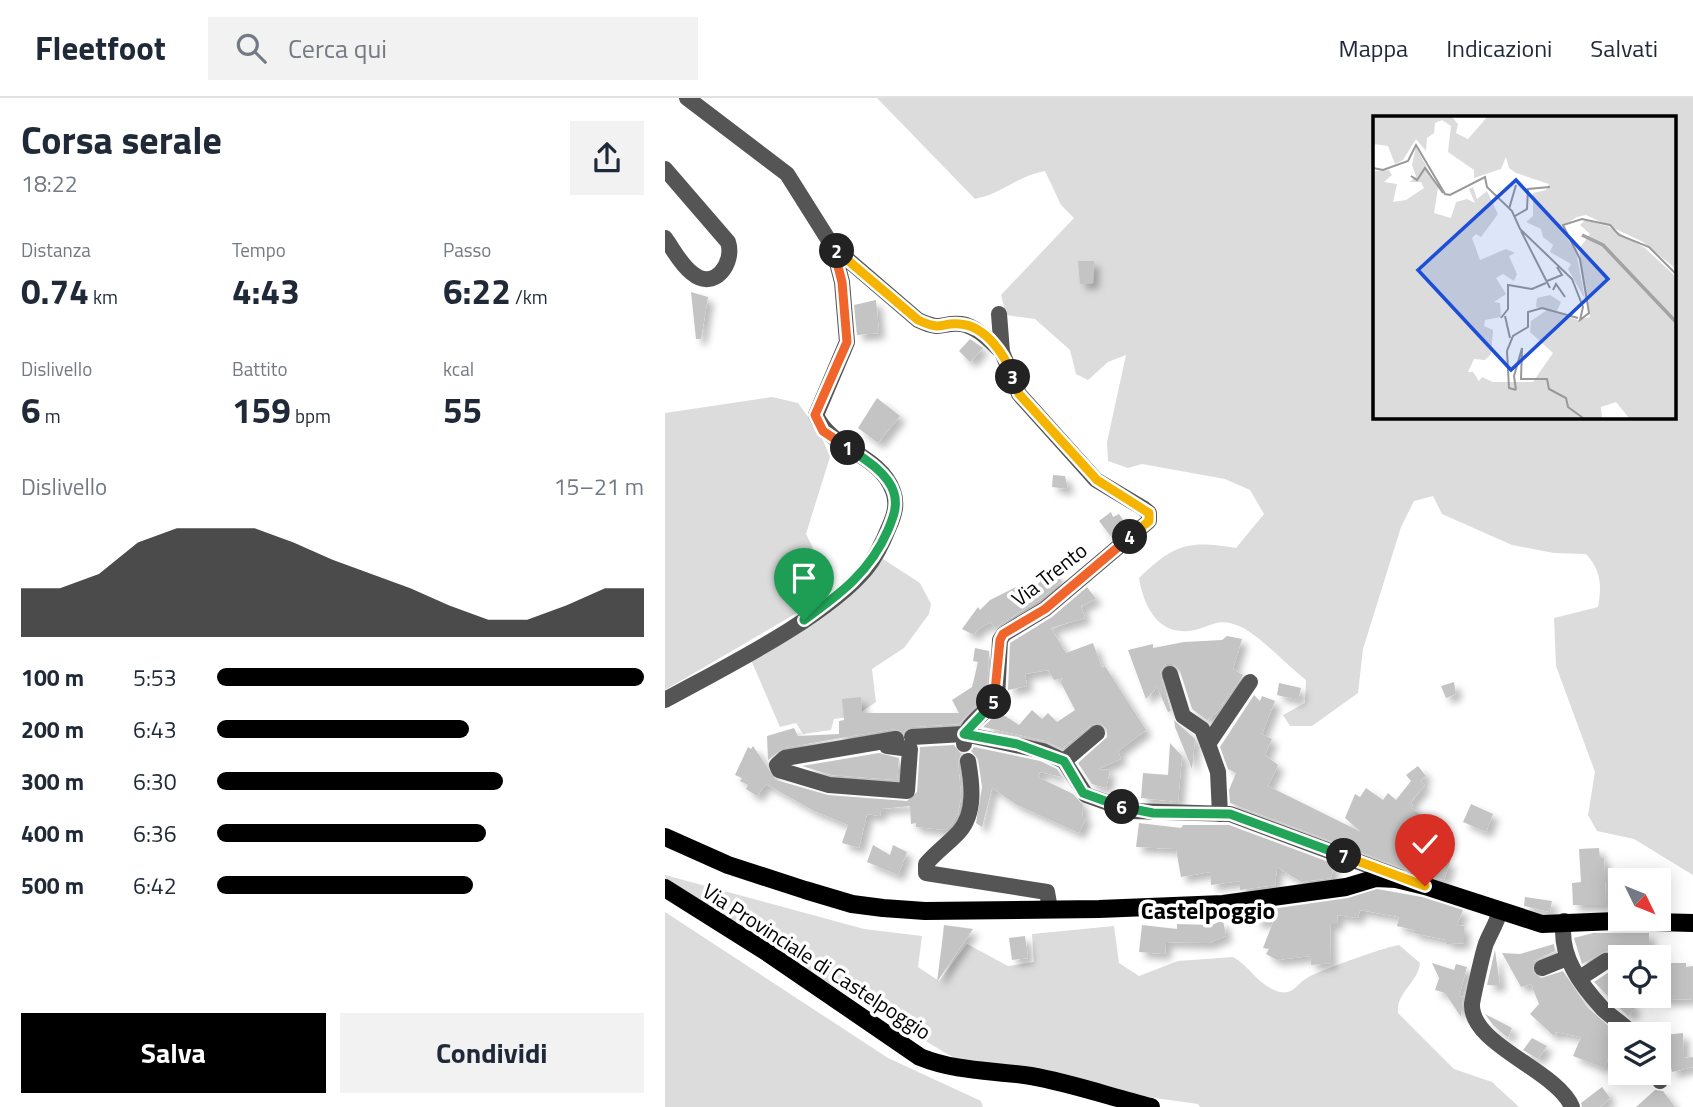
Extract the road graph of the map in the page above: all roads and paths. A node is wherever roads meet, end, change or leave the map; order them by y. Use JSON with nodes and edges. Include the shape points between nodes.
{"nodes":[{"id":1,"x":687,"y":98,"type":"edge"},
{"id":2,"x":665,"y":169,"type":"edge"},
{"id":3,"x":665,"y":238,"type":"edge"},
{"id":4,"x":833,"y":247,"type":"junction"},
{"id":5,"x":999,"y":314,"type":"dead end"},
{"id":6,"x":1002,"y":352,"type":"junction"},
{"id":7,"x":1170,"y":674,"type":"dead end"},
{"id":8,"x":1250,"y":682,"type":"dead end"},
{"id":9,"x":665,"y":700,"type":"edge"},
{"id":10,"x":1097,"y":733,"type":"dead end"},
{"id":11,"x":966,"y":734,"type":"junction"},
{"id":12,"x":898,"y":740,"type":"junction"},
{"id":13,"x":1208,"y":744,"type":"junction"},
{"id":14,"x":968,"y":761,"type":"dead end"},
{"id":15,"x":1064,"y":761,"type":"junction"},
{"id":16,"x":1220,"y":814,"type":"junction"},
{"id":17,"x":665,"y":837,"type":"edge"},
{"id":18,"x":1425,"y":886,"type":"junction"},
{"id":19,"x":665,"y":888,"type":"edge"},
{"id":20,"x":1050,"y":909,"type":"junction"},
{"id":21,"x":1500,"y":911,"type":"junction"},
{"id":22,"x":1564,"y":921,"type":"junction"},
{"id":23,"x":1693,"y":923,"type":"edge"},
{"id":24,"x":1567,"y":958,"type":"junction"},
{"id":25,"x":1608,"y":961,"type":"edge"},
{"id":26,"x":1542,"y":968,"type":"dead end"},
{"id":27,"x":1580,"y":978,"type":"junction"},
{"id":28,"x":1619,"y":1022,"type":"edge"},
{"id":29,"x":1151,"y":1107,"type":"edge"},
{"id":30,"x":1572,"y":1107,"type":"edge"}],
"edges":[{"from":1,"to":4,"type":"street","via":[[786,174]]},
{"from":2,"to":3,"type":"street","via":[[728,242],[728,266],[715,277],[698,277]]},
{"from":4,"to":6,"type":"street","name":"Via Trento","via":[[918,320],[934,328],[960,324],[974,329]]},
{"from":4,"to":9,"type":"street","via":[[842,282],[847,342],[815,415],[823,431],[885,476],[894,493],[895,512],[868,568],[845,591],[804,620]]},
{"from":5,"to":6,"type":"street","name":"Via Trento"},
{"from":6,"to":11,"type":"street","name":"Via Trento","via":[[1026,403],[1097,480],[1143,508],[1149,521],[1045,609],[1003,634],[997,698]]},
{"from":7,"to":13,"type":"street","via":[[1183,716],[1202,729]]},
{"from":8,"to":13,"type":"street"},
{"from":10,"to":15,"type":"street"},
{"from":11,"to":12,"type":"street"},
{"from":11,"to":15,"type":"street","via":[[1020,745]]},
{"from":12,"to":12,"type":"street","via":[[785,758],[777,765],[779,771],[829,785],[907,791],[910,749],[887,746]]},
{"from":13,"to":16,"type":"street","via":[[1218,772]]},
{"from":14,"to":20,"type":"street","via":[[972,797],[967,818],[961,831],[926,864],[926,873],[1047,892]]},
{"from":15,"to":16,"type":"street","via":[[1083,793],[1131,811]]},
{"from":16,"to":18,"type":"street","via":[[1243,818]]},
{"from":17,"to":20,"type":"main road","name":"Via Provinciale di Castelpoggio","via":[[728,865],[852,904],[925,911]]},
{"from":18,"to":20,"type":"main road","name":"Via Provinciale di Castelpoggio","via":[[1376,878],[1346,887],[1223,904]]},
{"from":18,"to":21,"type":"main road","name":"Via Provinciale di Castelpoggio"},
{"from":19,"to":29,"type":"main road","name":"Via Provinciale di Castelpoggio","via":[[920,1057],[970,1072],[1034,1076]]},
{"from":21,"to":22,"type":"main road","name":"Via Provinciale di Castelpoggio","via":[[1542,924]]},
{"from":21,"to":30,"type":"street","via":[[1486,943],[1472,1006],[1475,1018],[1490,1038],[1564,1092]]},
{"from":22,"to":23,"type":"main road","name":"Via Provinciale di Castelpoggio"},
{"from":22,"to":24,"type":"street"},
{"from":24,"to":26,"type":"street"},
{"from":24,"to":27,"type":"street"},
{"from":25,"to":27,"type":"street"},
{"from":27,"to":28,"type":"street"}]}
